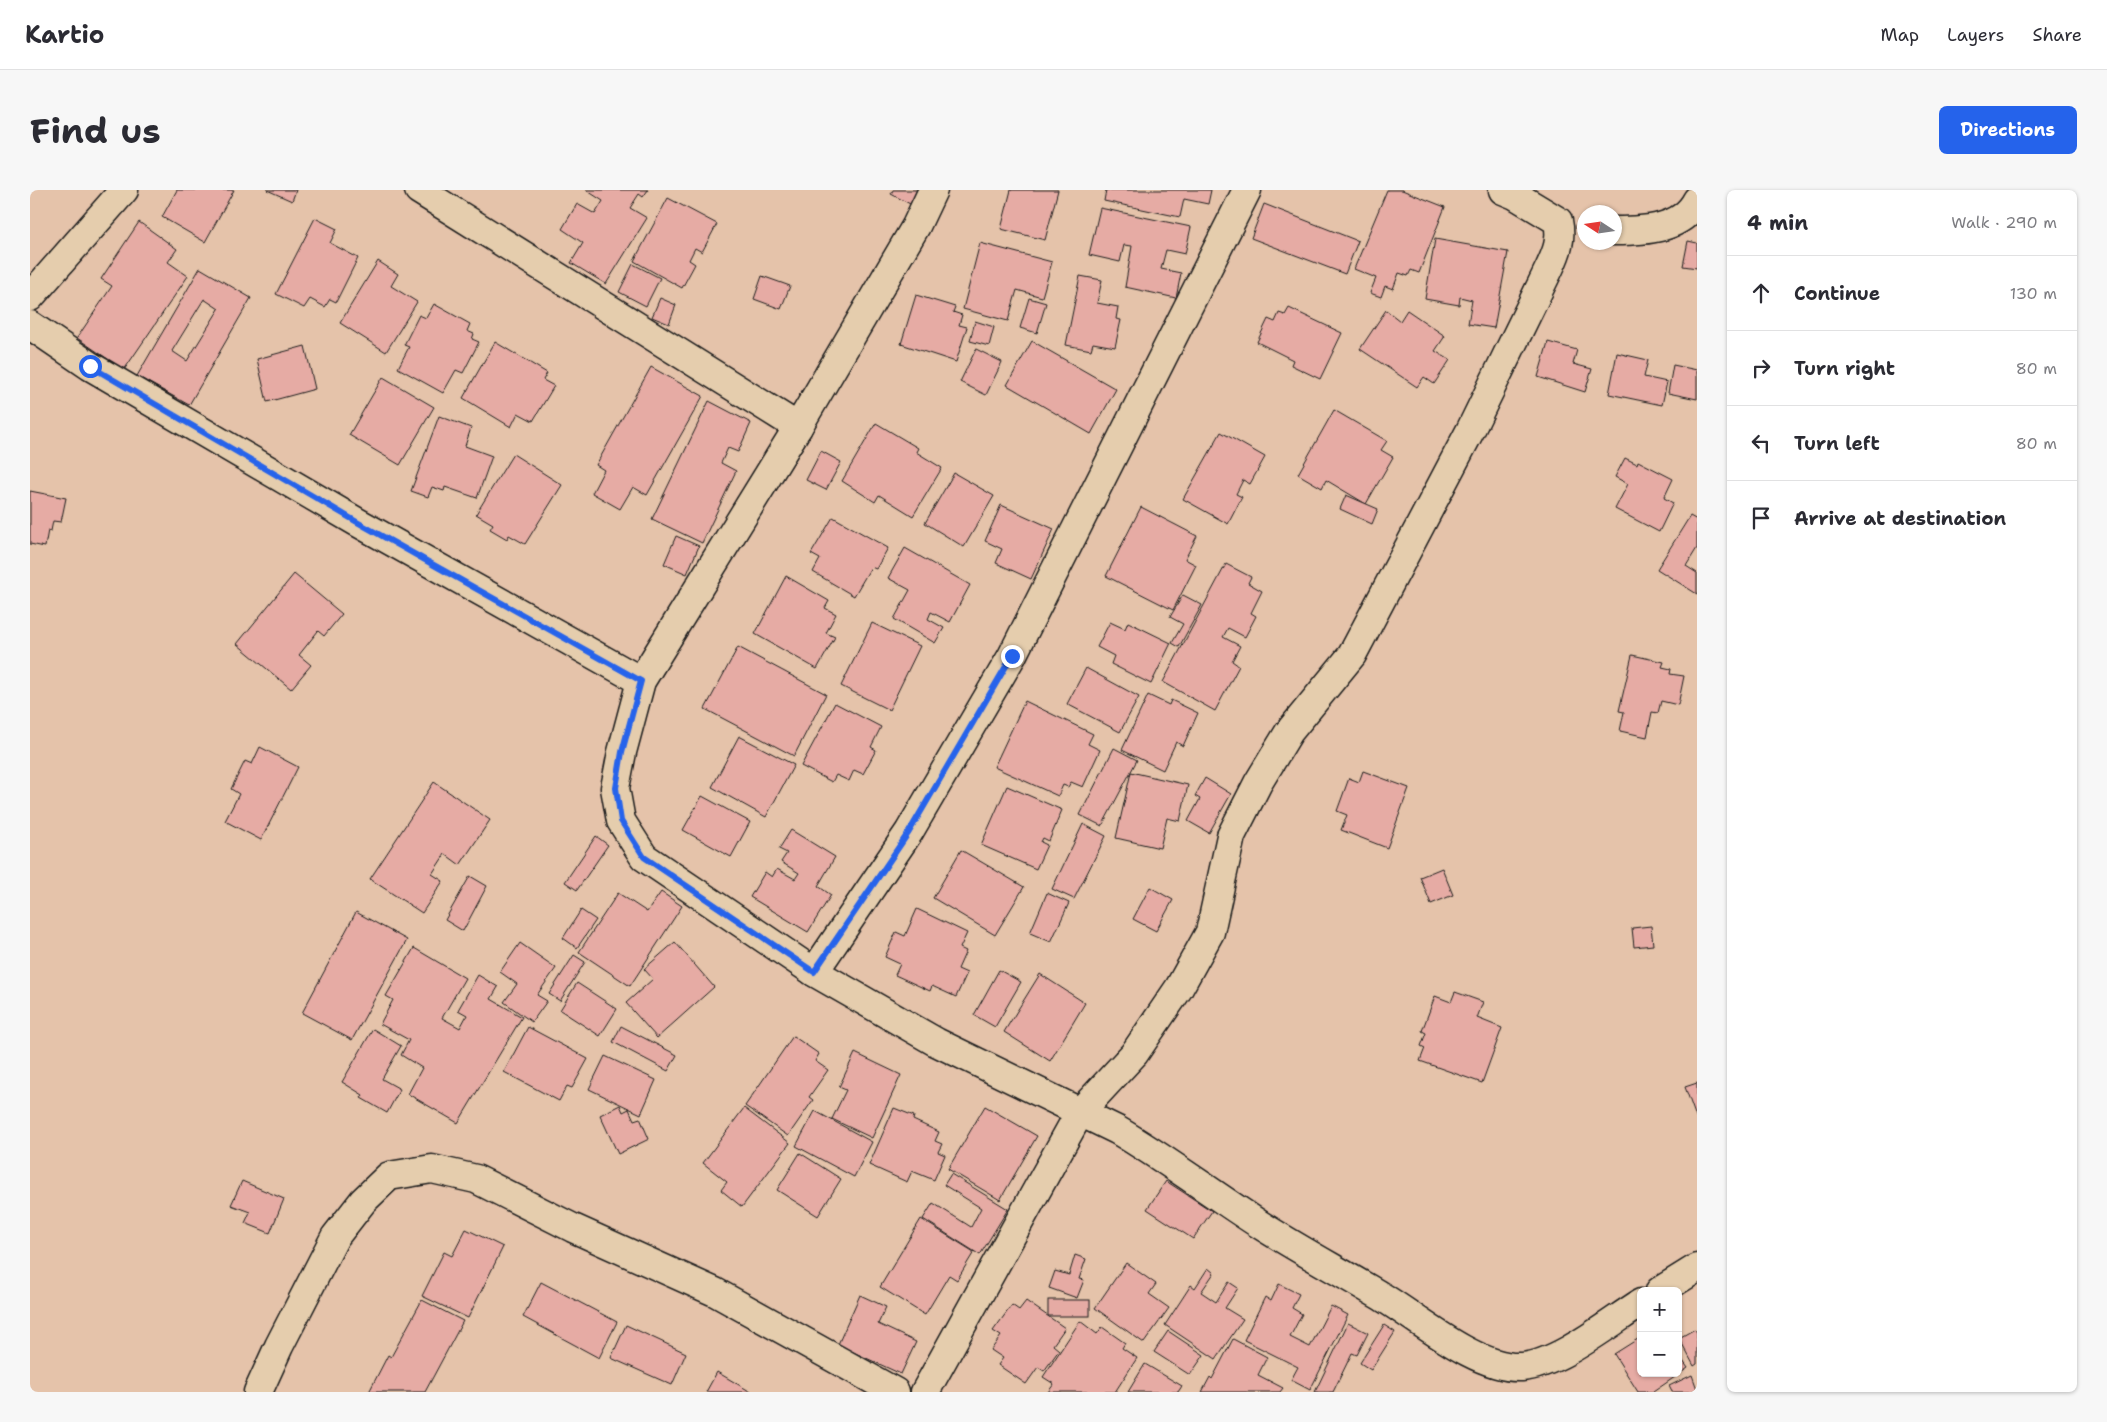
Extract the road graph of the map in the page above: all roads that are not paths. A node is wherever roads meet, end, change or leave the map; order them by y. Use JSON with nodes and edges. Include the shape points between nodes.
{"nodes":[{"id":1,"x":124,"y":190,"type":"edge"},
{"id":2,"x":419,"y":190,"type":"edge"},
{"id":3,"x":933,"y":190,"type":"edge"},
{"id":4,"x":1247,"y":190,"type":"edge"},
{"id":5,"x":1503,"y":190,"type":"edge"},
{"id":6,"x":1697,"y":200,"type":"edge"},
{"id":7,"x":1622,"y":231,"type":"edge"},
{"id":8,"x":1573,"y":234,"type":"edge"},
{"id":9,"x":30,"y":297,"type":"edge"},
{"id":10,"x":30,"y":325,"type":"edge"},
{"id":11,"x":798,"y":427,"type":"junction"},
{"id":12,"x":641,"y":681,"type":"junction"},
{"id":13,"x":814,"y":972,"type":"junction"},
{"id":14,"x":1080,"y":1112,"type":"junction"},
{"id":15,"x":1695,"y":1273,"type":"edge"},
{"id":16,"x":1668,"y":1287,"type":"edge"},
{"id":17,"x":1637,"y":1306,"type":"edge"},
{"id":18,"x":258,"y":1392,"type":"edge"},
{"id":19,"x":895,"y":1392,"type":"edge"},
{"id":20,"x":925,"y":1392,"type":"edge"}],
"edges":[{"from":1,"to":9,"type":"street"},
{"from":2,"to":11,"type":"street"},
{"from":3,"to":11,"type":"street","via":[[916,226]]},
{"from":4,"to":13,"type":"street","via":[[1012,656],[909,832]]},
{"from":5,"to":8,"type":"street","via":[[1558,221]]},
{"from":6,"to":7,"type":"street","via":[[1682,218],[1650,231]]},
{"from":8,"to":14,"type":"street","via":[[1558,249],[1470,431],[1352,655],[1289,732],[1230,836],[1210,932],[1179,988],[1134,1054]]},
{"from":10,"to":12,"type":"street","via":[[90,366],[348,517]]},
{"from":11,"to":12,"type":"street"},
{"from":12,"to":13,"type":"street","via":[[616,788],[621,821],[644,857]]},
{"from":13,"to":14,"type":"street","via":[[936,1042]]},
{"from":14,"to":17,"type":"street","via":[[1143,1145],[1297,1248],[1457,1346],[1492,1362],[1522,1367],[1553,1359]]},
{"from":14,"to":20,"type":"street"},
{"from":15,"to":16,"type":"street"},
{"from":18,"to":19,"type":"street","via":[[335,1237],[363,1201],[389,1176],[432,1169],[476,1179],[573,1228],[715,1292]]}]}
